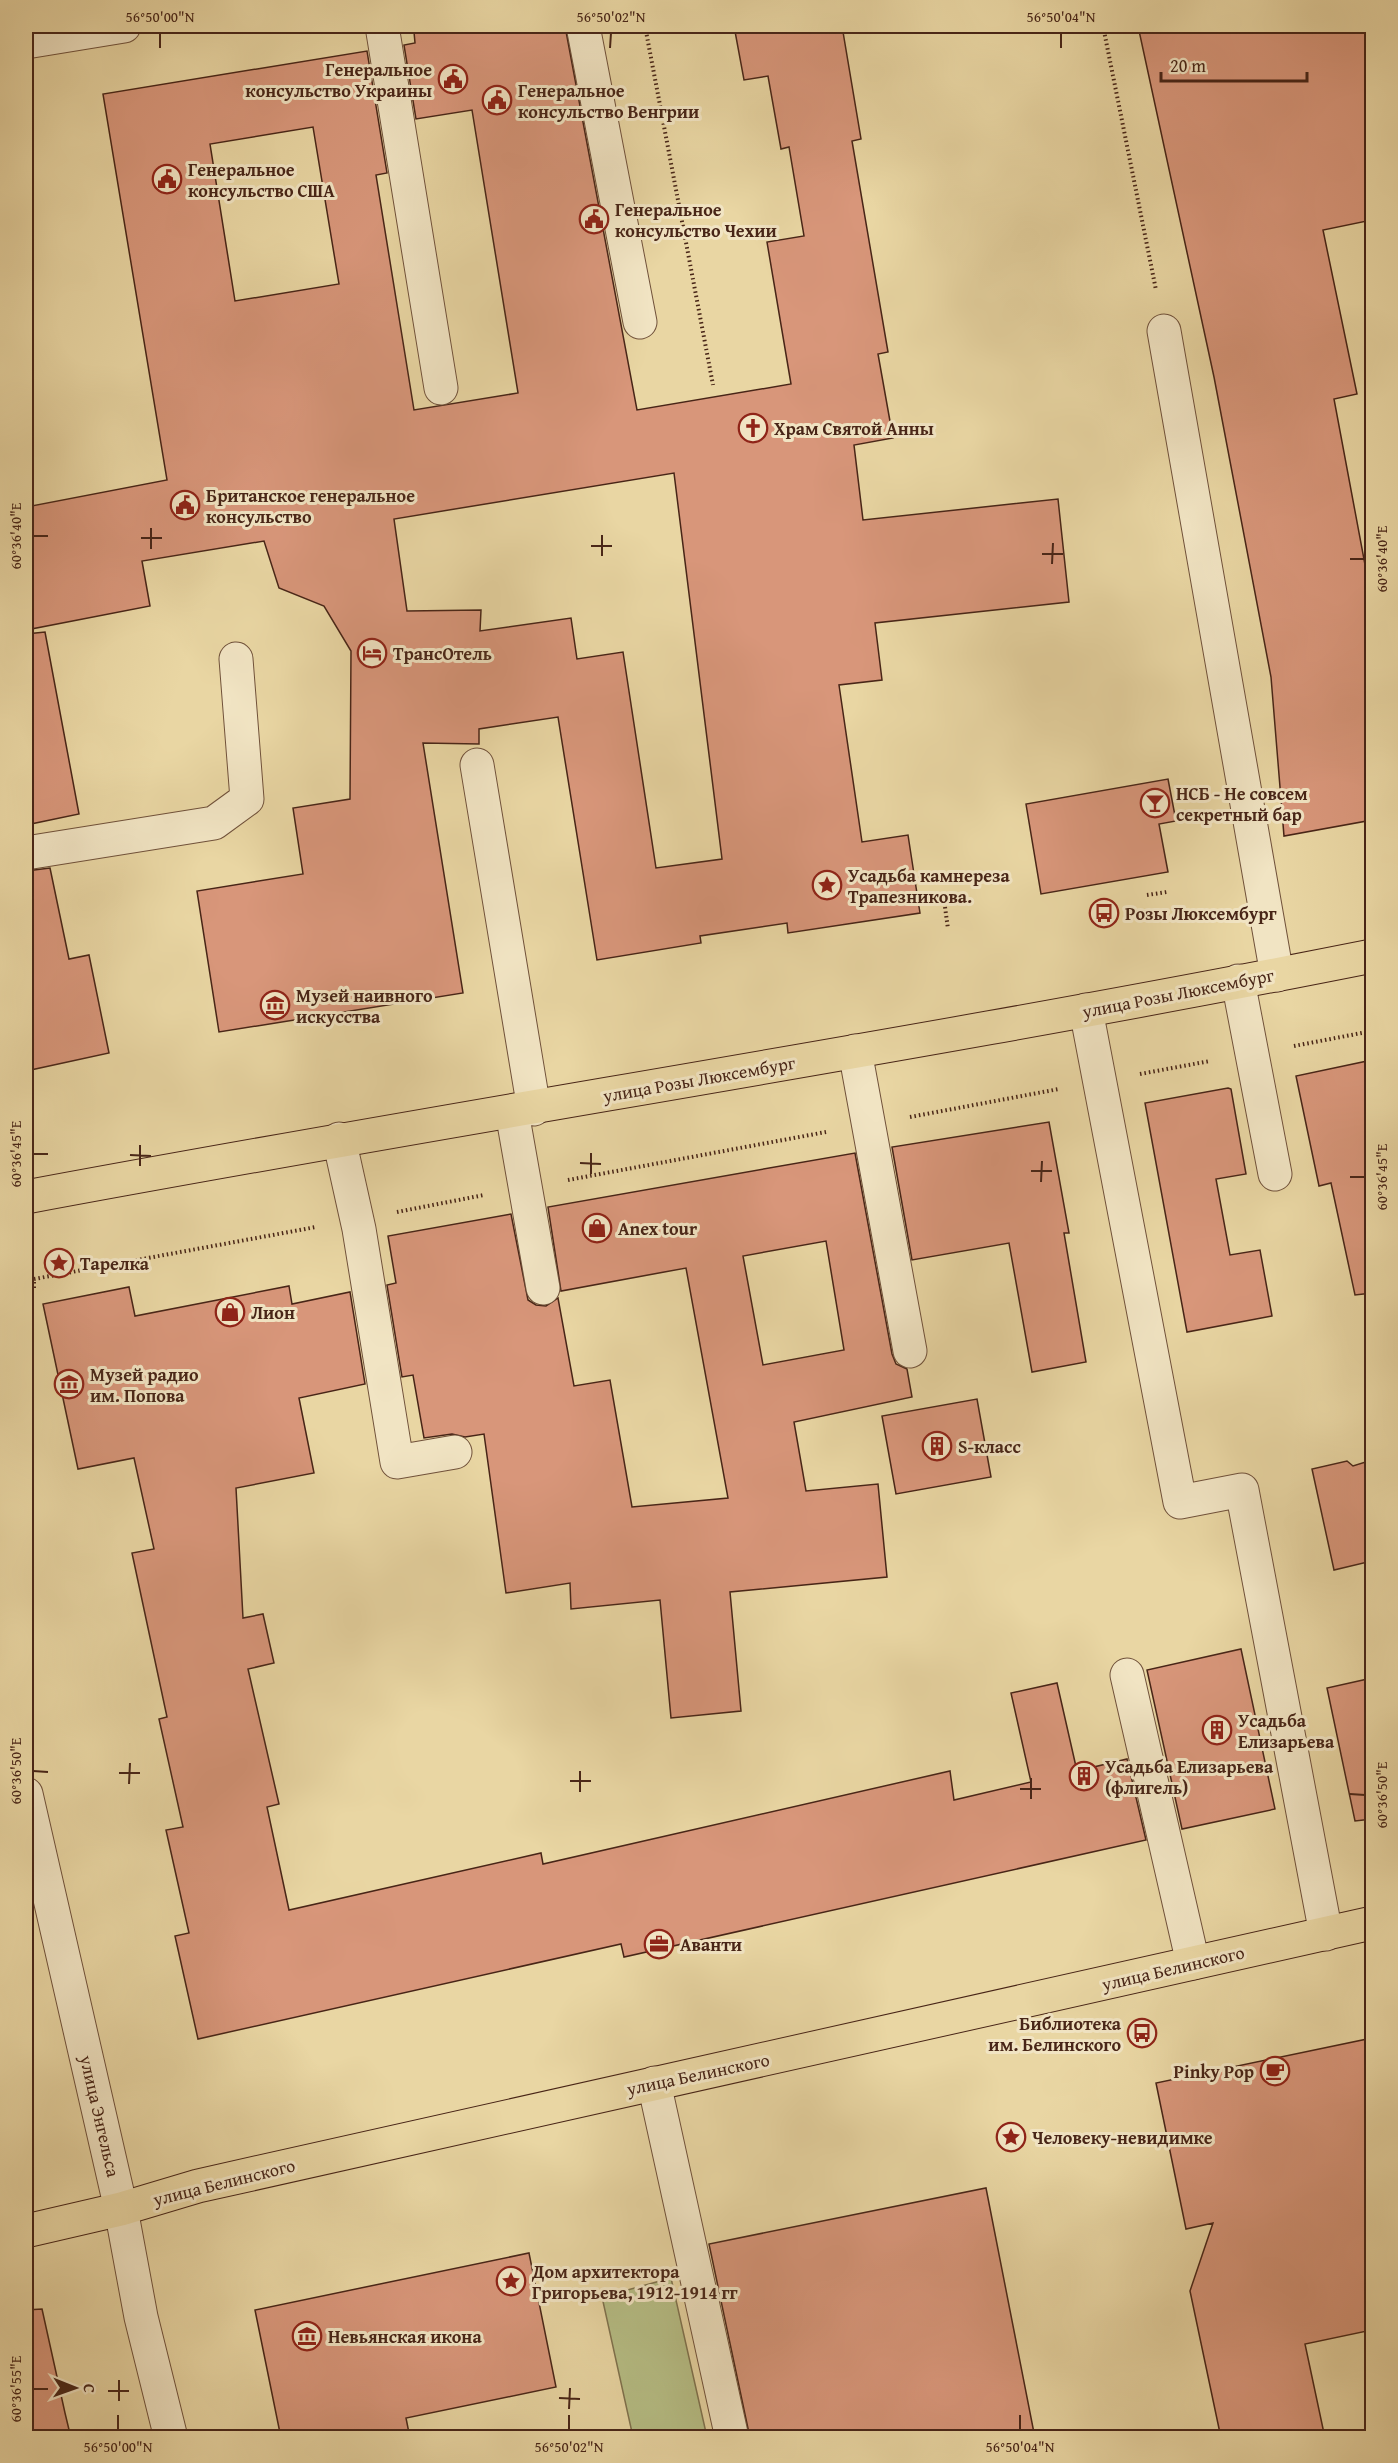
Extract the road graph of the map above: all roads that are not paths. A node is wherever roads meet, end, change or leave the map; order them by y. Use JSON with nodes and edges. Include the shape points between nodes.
{"nodes":[{"id":1,"x":124,"y":26,"type":"edge"},
{"id":2,"x":382,"y":26,"type":"edge"},
{"id":3,"x":584,"y":26,"type":"edge"},
{"id":4,"x":26,"y":42,"type":"edge"},
{"id":5,"x":640,"y":322,"type":"dead end"},
{"id":6,"x":1164,"y":331,"type":"road end"},
{"id":7,"x":441,"y":388,"type":"dead end"},
{"id":8,"x":236,"y":659,"type":"dead end"},
{"id":9,"x":477,"y":765,"type":"dead end"},
{"id":10,"x":26,"y":853,"type":"edge"},
{"id":11,"x":1372,"y":956,"type":"edge"},
{"id":12,"x":1277,"y":975,"type":"junction"},
{"id":13,"x":1238,"y":981,"type":"junction"},
{"id":14,"x":1086,"y":1010,"type":"junction"},
{"id":15,"x":855,"y":1051,"type":"junction"},
{"id":16,"x":523,"y":1110,"type":"junction"},
{"id":17,"x":339,"y":1139,"type":"junction"},
{"id":18,"x":1275,"y":1174,"type":"dead end"},
{"id":19,"x":26,"y":1197,"type":"edge"},
{"id":20,"x":543,"y":1288,"type":"dead end"},
{"id":21,"x":910,"y":1351,"type":"dead end"},
{"id":22,"x":455,"y":1452,"type":"dead end"},
{"id":23,"x":1127,"y":1675,"type":"dead end"},
{"id":24,"x":26,"y":1794,"type":"edge"},
{"id":25,"x":1372,"y":1923,"type":"edge"},
{"id":26,"x":1326,"y":1934,"type":"junction"},
{"id":27,"x":1193,"y":1963,"type":"junction"},
{"id":28,"x":654,"y":2084,"type":"junction"},
{"id":29,"x":121,"y":2209,"type":"junction"},
{"id":30,"x":26,"y":2231,"type":"edge"},
{"id":31,"x":171,"y":2438,"type":"edge"},
{"id":32,"x":732,"y":2438,"type":"edge"}],
"edges":[{"from":1,"to":4,"type":"street"},
{"from":2,"to":7,"type":"street"},
{"from":3,"to":5,"type":"street"},
{"from":6,"to":12,"type":"street"},
{"from":8,"to":10,"type":"street","via":[[247,799],[214,823]]},
{"from":9,"to":16,"type":"street"},
{"from":11,"to":12,"type":"main road","name":"улица Розы Люксембург"},
{"from":12,"to":13,"type":"main road","name":"улица Розы Люксембург"},
{"from":13,"to":14,"type":"main road","name":"улица Розы Люксембург"},
{"from":13,"to":18,"type":"street"},
{"from":14,"to":15,"type":"main road","name":"улица Розы Люксембург"},
{"from":14,"to":26,"type":"street","via":[[1180,1502],[1242,1490]]},
{"from":15,"to":16,"type":"main road","name":"улица Розы Люксембург"},
{"from":15,"to":21,"type":"street"},
{"from":16,"to":17,"type":"main road","name":"улица Розы Люксембург"},
{"from":16,"to":20,"type":"street","via":[[526,1188]]},
{"from":17,"to":19,"type":"main road","name":"улица Розы Люксембург"},
{"from":17,"to":22,"type":"street","via":[[357,1219],[397,1462]]},
{"from":23,"to":27,"type":"street"},
{"from":24,"to":29,"type":"street","name":"улица Энгельса"},
{"from":25,"to":26,"type":"main road","name":"улица Белинского"},
{"from":26,"to":27,"type":"main road","name":"улица Белинского"},
{"from":27,"to":28,"type":"main road","name":"улица Белинского"},
{"from":28,"to":29,"type":"main road","name":"улица Белинского","via":[[198,2186]]},
{"from":28,"to":32,"type":"street"},
{"from":29,"to":30,"type":"main road","name":"улица Белинского"},
{"from":29,"to":31,"type":"street","name":"улица Энгельса","via":[[141,2317]]}]}
